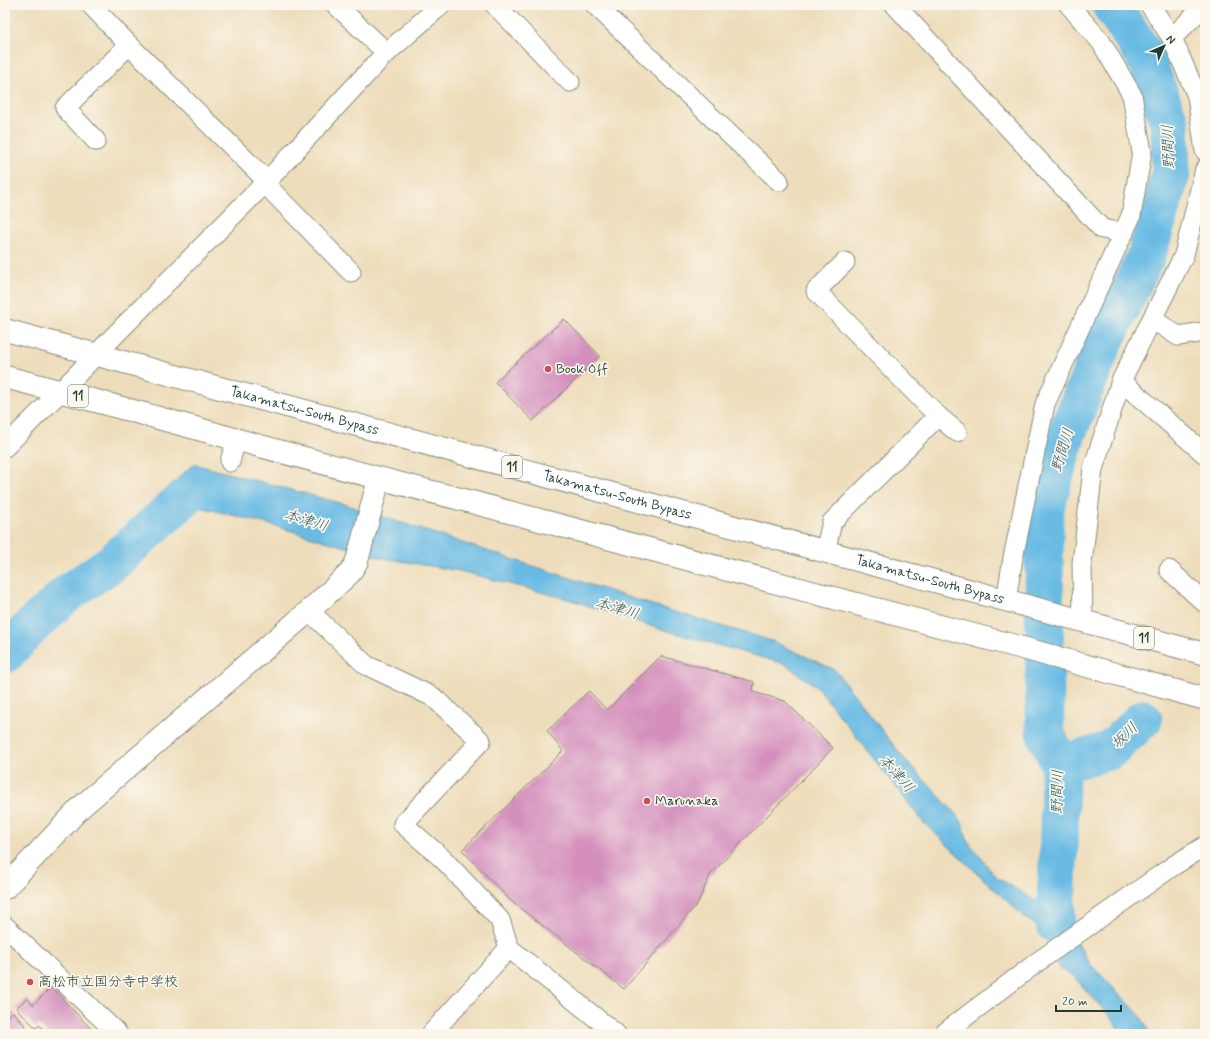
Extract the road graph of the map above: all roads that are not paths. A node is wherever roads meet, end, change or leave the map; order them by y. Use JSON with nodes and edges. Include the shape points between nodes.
{"nodes":[{"id":1,"x":336,"y":5,"type":"edge"},
{"id":2,"x":441,"y":5,"type":"edge"},
{"id":3,"x":495,"y":5,"type":"edge"},
{"id":4,"x":595,"y":5,"type":"edge"},
{"id":5,"x":895,"y":5,"type":"edge"},
{"id":6,"x":1068,"y":5,"type":"edge"},
{"id":7,"x":1150,"y":5,"type":"edge"},
{"id":8,"x":1205,"y":5,"type":"edge"},
{"id":9,"x":101,"y":8,"type":"edge"},
{"id":10,"x":1172,"y":38,"type":"junction"},
{"id":11,"x":129,"y":45,"type":"junction"},
{"id":12,"x":387,"y":53,"type":"junction"},
{"id":13,"x":570,"y":82,"type":"dead end"},
{"id":14,"x":1201,"y":96,"type":"edge"},
{"id":15,"x":96,"y":141,"type":"dead end"},
{"id":16,"x":1205,"y":150,"type":"edge"},
{"id":17,"x":1205,"y":169,"type":"edge"},
{"id":18,"x":267,"y":181,"type":"junction"},
{"id":19,"x":779,"y":181,"type":"dead end"},
{"id":20,"x":1124,"y":233,"type":"junction"},
{"id":21,"x":845,"y":262,"type":"dead end"},
{"id":22,"x":351,"y":272,"type":"dead end"},
{"id":23,"x":1152,"y":319,"type":"junction"},
{"id":24,"x":5,"y":330,"type":"edge"},
{"id":25,"x":1205,"y":332,"type":"edge"},
{"id":26,"x":97,"y":355,"type":"junction"},
{"id":27,"x":5,"y":377,"type":"edge"},
{"id":28,"x":1121,"y":381,"type":"junction"},
{"id":29,"x":62,"y":391,"type":"junction"},
{"id":30,"x":938,"y":416,"type":"junction"},
{"id":31,"x":957,"y":432,"type":"dead end"},
{"id":32,"x":236,"y":439,"type":"junction"},
{"id":33,"x":5,"y":447,"type":"edge"},
{"id":34,"x":1205,"y":454,"type":"edge"},
{"id":35,"x":230,"y":462,"type":"dead end"},
{"id":36,"x":379,"y":479,"type":"junction"},
{"id":37,"x":825,"y":552,"type":"junction"},
{"id":38,"x":1169,"y":570,"type":"dead end"},
{"id":39,"x":1012,"y":602,"type":"junction"},
{"id":40,"x":1205,"y":603,"type":"edge"},
{"id":41,"x":309,"y":611,"type":"junction"},
{"id":42,"x":1083,"y":622,"type":"junction"},
{"id":43,"x":1205,"y":654,"type":"edge"},
{"id":44,"x":1205,"y":699,"type":"edge"},
{"id":45,"x":1205,"y":846,"type":"edge"},
{"id":46,"x":5,"y":888,"type":"edge"},
{"id":47,"x":5,"y":926,"type":"edge"},
{"id":48,"x":509,"y":948,"type":"junction"},
{"id":49,"x":118,"y":1034,"type":"edge"},
{"id":50,"x":431,"y":1034,"type":"edge"},
{"id":51,"x":616,"y":1034,"type":"edge"},
{"id":52,"x":943,"y":1034,"type":"edge"}],
"edges":[{"from":1,"to":12,"type":"street"},
{"from":2,"to":12,"type":"street"},
{"from":3,"to":13,"type":"street"},
{"from":4,"to":19,"type":"street"},
{"from":5,"to":20,"type":"street","via":[[1102,229]]},
{"from":6,"to":20,"type":"street","via":[[1101,42],[1132,96],[1142,152],[1131,216]]},
{"from":7,"to":10,"type":"street"},
{"from":8,"to":10,"type":"street"},
{"from":9,"to":11,"type":"street"},
{"from":10,"to":14,"type":"street"},
{"from":11,"to":15,"type":"street","via":[[65,108]]},
{"from":11,"to":18,"type":"street"},
{"from":12,"to":18,"type":"street"},
{"from":14,"to":16,"type":"street"},
{"from":17,"to":23,"type":"street","via":[[1184,255]]},
{"from":18,"to":22,"type":"street","via":[[270,189]]},
{"from":18,"to":26,"type":"street"},
{"from":20,"to":39,"type":"street","via":[[1045,404],[1013,558]]},
{"from":21,"to":30,"type":"street","via":[[816,291]]},
{"from":23,"to":25,"type":"street","via":[[1178,336]]},
{"from":23,"to":28,"type":"street"},
{"from":24,"to":26,"type":"main road","name":"Takamatsu-South Bypass","number":"11"},
{"from":26,"to":29,"type":"street"},
{"from":26,"to":37,"type":"main road","name":"Takamatsu-South Bypass","number":"11"},
{"from":27,"to":29,"type":"main road","number":"11"},
{"from":28,"to":34,"type":"street"},
{"from":28,"to":42,"type":"street","via":[[1093,469],[1082,563]]},
{"from":29,"to":32,"type":"main road","number":"11"},
{"from":29,"to":33,"type":"street"},
{"from":30,"to":31,"type":"street"},
{"from":30,"to":37,"type":"street","via":[[832,522]]},
{"from":32,"to":35,"type":"street"},
{"from":32,"to":36,"type":"main road","number":"11"},
{"from":36,"to":41,"type":"main road","via":[[357,561],[350,573]]},
{"from":36,"to":44,"type":"main road","number":"11","via":[[1019,647]]},
{"from":37,"to":39,"type":"main road","name":"Takamatsu-South Bypass","number":"11"},
{"from":38,"to":40,"type":"street"},
{"from":39,"to":42,"type":"main road","name":"Takamatsu-South Bypass","number":"11"},
{"from":41,"to":46,"type":"main road","via":[[81,807]]},
{"from":41,"to":48,"type":"street","via":[[366,665],[433,697],[480,741],[403,824],[443,859],[500,920]]},
{"from":42,"to":43,"type":"main road","name":"Takamatsu-South Bypass","number":"11"},
{"from":45,"to":52,"type":"street","via":[[1036,963]]},
{"from":47,"to":49,"type":"street"},
{"from":48,"to":50,"type":"street"},
{"from":48,"to":51,"type":"street"}]}
